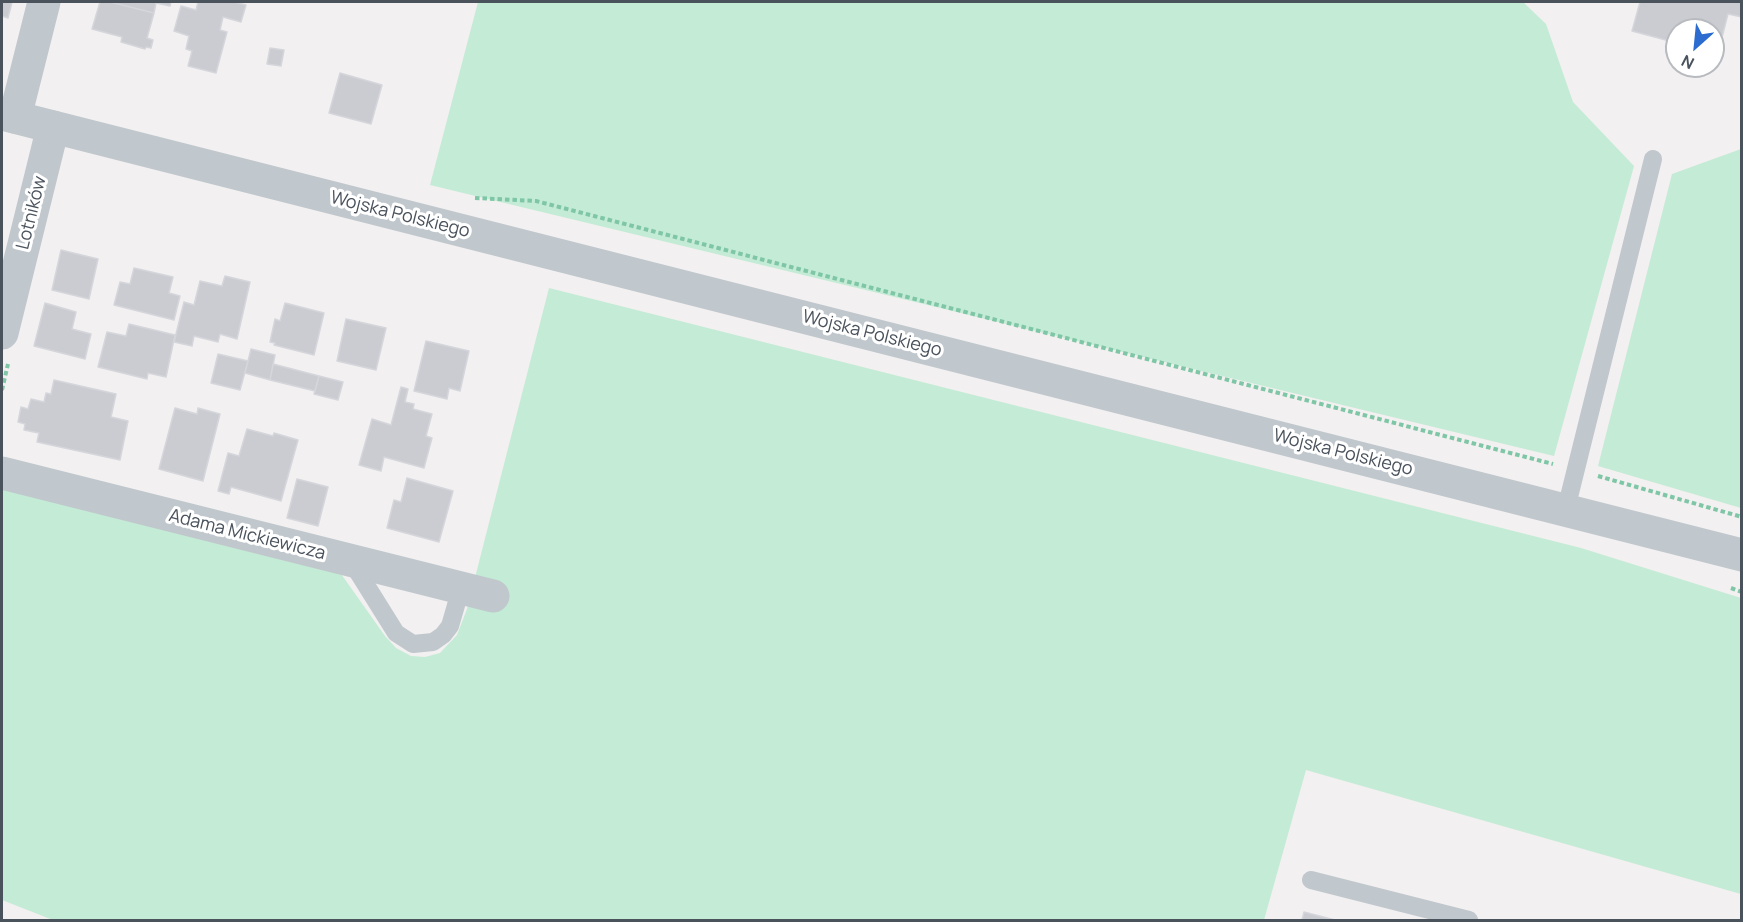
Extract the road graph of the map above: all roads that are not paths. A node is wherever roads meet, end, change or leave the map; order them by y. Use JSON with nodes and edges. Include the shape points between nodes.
{"nodes":[{"id":1,"x":44,"y":2,"type":"edge"},
{"id":2,"x":8,"y":116,"type":"edge"},
{"id":3,"x":53,"y":127,"type":"junction"},
{"id":4,"x":1653,"y":159,"type":"dead end"},
{"id":5,"x":2,"y":333,"type":"edge"},
{"id":6,"x":2,"y":473,"type":"edge"},
{"id":7,"x":1566,"y":509,"type":"junction"},
{"id":8,"x":1742,"y":555,"type":"edge"},
{"id":9,"x":351,"y":561,"type":"junction"},
{"id":10,"x":461,"y":588,"type":"junction"},
{"id":11,"x":493,"y":596,"type":"dead end"},
{"id":12,"x":1311,"y":880,"type":"dead end"},
{"id":13,"x":1469,"y":921,"type":"edge"}],
"edges":[{"from":1,"to":2,"type":"street"},
{"from":2,"to":3,"type":"street","name":"Wojska Polskiego"},
{"from":3,"to":5,"type":"street","name":"Lotników"},
{"from":3,"to":7,"type":"street","name":"Wojska Polskiego"},
{"from":4,"to":7,"type":"lane"},
{"from":6,"to":9,"type":"street","name":"Adama Mickiewicza"},
{"from":7,"to":8,"type":"street","name":"Wojska Polskiego"},
{"from":9,"to":10,"type":"street","name":"Adama Mickiewicza"},
{"from":9,"to":10,"type":"lane","via":[[396,633],[413,644],[433,642],[443,635],[450,626]]},
{"from":10,"to":11,"type":"street","name":"Adama Mickiewicza"},
{"from":12,"to":13,"type":"lane"}]}
